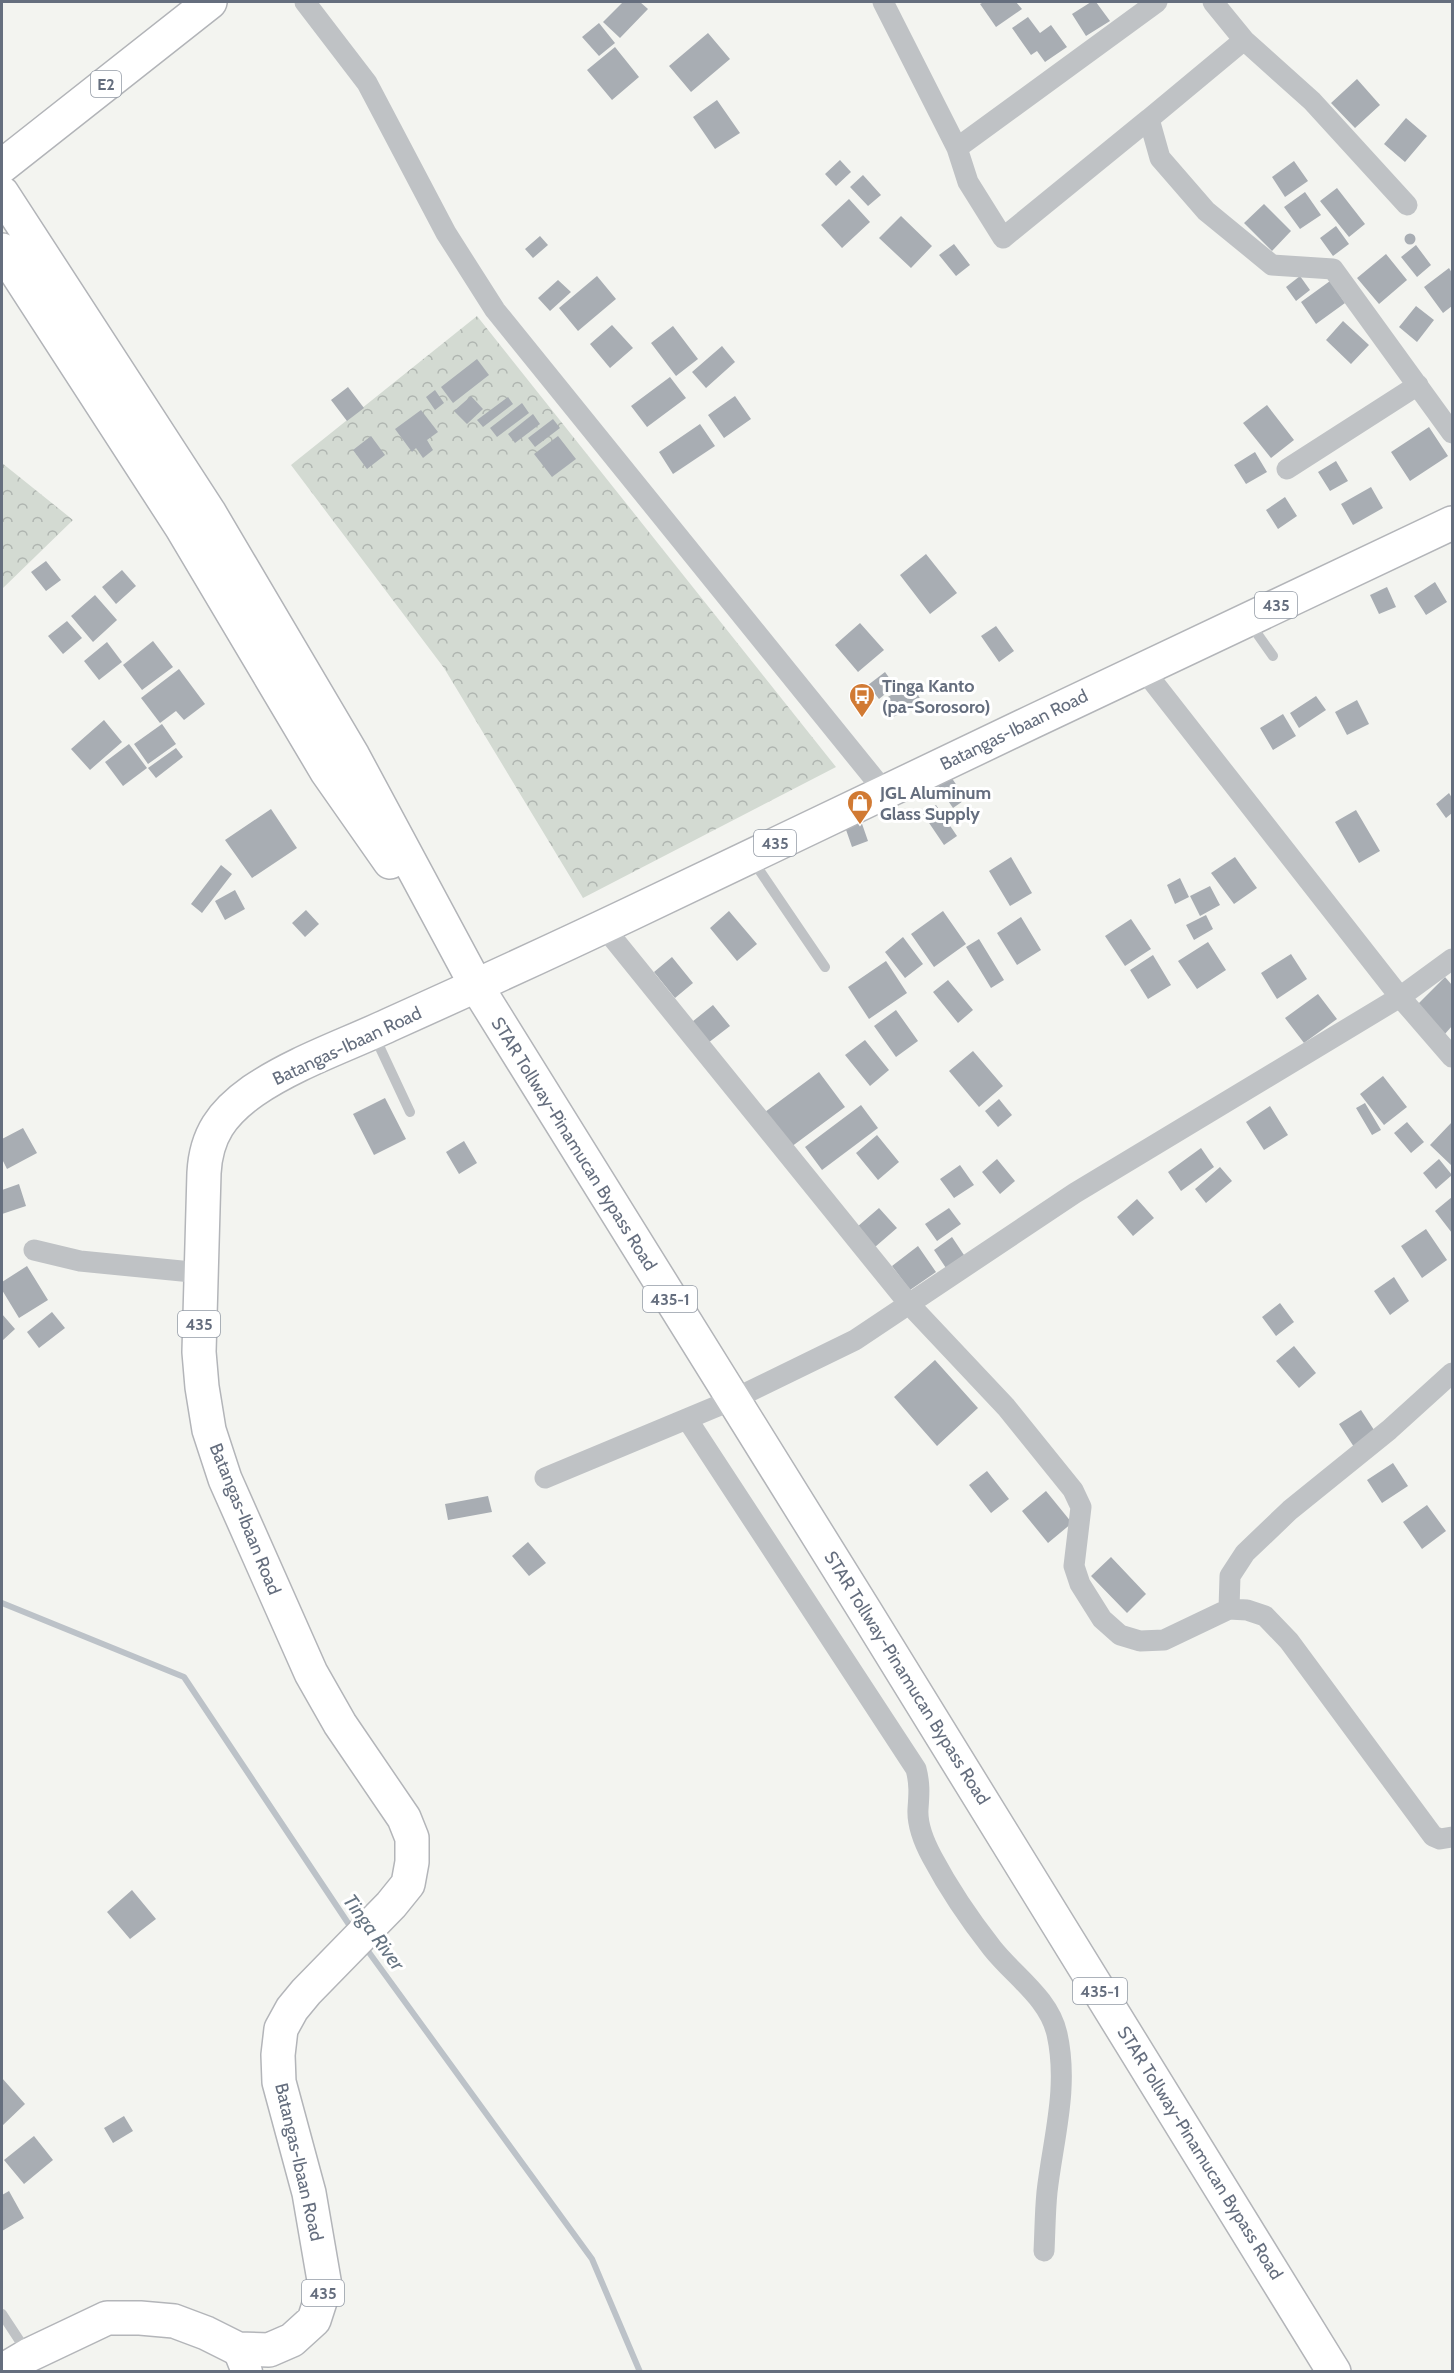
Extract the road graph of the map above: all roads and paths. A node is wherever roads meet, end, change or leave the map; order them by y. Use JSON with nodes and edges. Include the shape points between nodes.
{"nodes":[{"id":1,"x":176,"y":2,"type":"edge"},
{"id":2,"x":210,"y":2,"type":"edge"},
{"id":3,"x":305,"y":2,"type":"edge"},
{"id":4,"x":883,"y":2,"type":"edge"},
{"id":5,"x":1157,"y":2,"type":"edge"},
{"id":6,"x":1213,"y":2,"type":"edge"},
{"id":7,"x":1244,"y":40,"type":"junction"},
{"id":8,"x":1149,"y":119,"type":"junction"},
{"id":9,"x":2,"y":137,"type":"edge"},
{"id":10,"x":957,"y":148,"type":"junction"},
{"id":11,"x":2,"y":166,"type":"edge"},
{"id":12,"x":2,"y":193,"type":"edge"},
{"id":13,"x":1407,"y":205,"type":"dead end"},
{"id":14,"x":2,"y":250,"type":"edge"},
{"id":15,"x":53,"y":302,"type":"junction"},
{"id":16,"x":1418,"y":384,"type":"junction"},
{"id":17,"x":1452,"y":433,"type":"edge"},
{"id":18,"x":1287,"y":469,"type":"dead end"},
{"id":19,"x":1452,"y":523,"type":"edge"},
{"id":20,"x":1247,"y":619,"type":"junction"},
{"id":21,"x":1274,"y":656,"type":"dead end"},
{"id":22,"x":1143,"y":669,"type":"junction"},
{"id":23,"x":885,"y":792,"type":"junction"},
{"id":24,"x":749,"y":855,"type":"junction"},
{"id":25,"x":603,"y":926,"type":"junction"},
{"id":26,"x":1452,"y":959,"type":"edge"},
{"id":27,"x":825,"y":967,"type":"dead end"},
{"id":28,"x":477,"y":987,"type":"junction"},
{"id":29,"x":1400,"y":997,"type":"junction"},
{"id":30,"x":373,"y":1032,"type":"junction"},
{"id":31,"x":1452,"y":1057,"type":"edge"},
{"id":32,"x":410,"y":1112,"type":"dead end"},
{"id":33,"x":34,"y":1250,"type":"dead end"},
{"id":34,"x":202,"y":1273,"type":"junction"},
{"id":35,"x":909,"y":1304,"type":"junction"},
{"id":36,"x":1452,"y":1373,"type":"edge"},
{"id":37,"x":732,"y":1400,"type":"junction"},
{"id":38,"x":687,"y":1419,"type":"junction"},
{"id":39,"x":545,"y":1478,"type":"dead end"},
{"id":40,"x":1229,"y":1609,"type":"junction"},
{"id":41,"x":1452,"y":1837,"type":"edge"},
{"id":42,"x":1044,"y":2251,"type":"dead end"},
{"id":43,"x":2,"y":2314,"type":"edge"},
{"id":44,"x":29,"y":2355,"type":"junction"},
{"id":45,"x":242,"y":2360,"type":"edge"},
{"id":46,"x":2,"y":2371,"type":"edge"},
{"id":47,"x":1334,"y":2372,"type":"edge"}],
"edges":[{"from":1,"to":9,"type":"main road","number":"E2"},
{"from":2,"to":11,"type":"main road","number":"E2"},
{"from":3,"to":23,"type":"street","via":[[367,83],[446,233],[495,310]]},
{"from":4,"to":10,"type":"street"},
{"from":5,"to":10,"type":"street"},
{"from":6,"to":7,"type":"street"},
{"from":7,"to":8,"type":"street"},
{"from":7,"to":13,"type":"street","via":[[1312,101]]},
{"from":8,"to":10,"type":"street","via":[[1003,238],[968,182]]},
{"from":8,"to":16,"type":"street","via":[[1160,158],[1206,211],[1272,265],[1333,269]]},
{"from":12,"to":15,"type":"main road"},
{"from":14,"to":15,"type":"main road"},
{"from":15,"to":28,"type":"main road","name":"STAR Tollway-Pinamucan Bypass Road","via":[[214,522],[352,756]]},
{"from":16,"to":17,"type":"street"},
{"from":16,"to":18,"type":"street"},
{"from":19,"to":20,"type":"main road","name":"Batangas-Ibaan Road","number":"435"},
{"from":20,"to":21,"type":"lane"},
{"from":20,"to":22,"type":"main road","name":"Batangas-Ibaan Road","number":"435"},
{"from":22,"to":23,"type":"main road","name":"Batangas-Ibaan Road","number":"435"},
{"from":22,"to":29,"type":"street"},
{"from":23,"to":24,"type":"main road","name":"Batangas-Ibaan Road","number":"435"},
{"from":24,"to":25,"type":"main road","name":"Batangas-Ibaan Road","number":"435"},
{"from":24,"to":27,"type":"lane"},
{"from":25,"to":28,"type":"main road","name":"Batangas-Ibaan Road","number":"435"},
{"from":25,"to":35,"type":"street"},
{"from":26,"to":29,"type":"street"},
{"from":28,"to":30,"type":"main road","name":"Batangas-Ibaan Road","number":"435"},
{"from":28,"to":37,"type":"main road","name":"STAR Tollway-Pinamucan Bypass Road","number":"435-1"},
{"from":29,"to":31,"type":"street"},
{"from":29,"to":35,"type":"street","via":[[1085,1187]]},
{"from":30,"to":32,"type":"lane"},
{"from":30,"to":34,"type":"main road","name":"Batangas-Ibaan Road","number":"435","via":[[276,1077],[233,1107],[210,1137],[205,1154]]},
{"from":33,"to":34,"type":"street","via":[[80,1261]]},
{"from":34,"to":45,"type":"main road","name":"Batangas-Ibaan Road","number":"435","via":[[202,1388],[209,1430],[225,1479],[311,1673],[340,1724],[405,1818],[412,1838],[408,1884],[292,2009],[281,2029],[279,2082],[309,2193],[326,2286],[314,2320],[292,2340]]},
{"from":35,"to":37,"type":"street","via":[[855,1340]]},
{"from":35,"to":40,"type":"street","via":[[1006,1407],[1073,1490],[1081,1507],[1074,1566],[1080,1584],[1102,1619],[1120,1635],[1140,1641],[1164,1640]]},
{"from":36,"to":40,"type":"street","via":[[1245,1553],[1230,1576]]},
{"from":37,"to":38,"type":"street"},
{"from":37,"to":47,"type":"main road","name":"STAR Tollway-Pinamucan Bypass Road","number":"435-1"},
{"from":38,"to":39,"type":"street"},
{"from":38,"to":42,"type":"street","via":[[916,1769],[922,1831],[946,1883],[992,1948],[1047,2011],[1056,2032],[1062,2080],[1047,2193]]},
{"from":40,"to":41,"type":"street","via":[[1265,1616],[1276,1625],[1432,1836]]},
{"from":43,"to":44,"type":"lane"},
{"from":44,"to":45,"type":"main road","name":"Batangas-Ibaan Road","number":"435","via":[[107,2318],[141,2318],[174,2321],[206,2333]]},
{"from":44,"to":46,"type":"main road","name":"Batangas-Ibaan Road","number":"435"}]}
